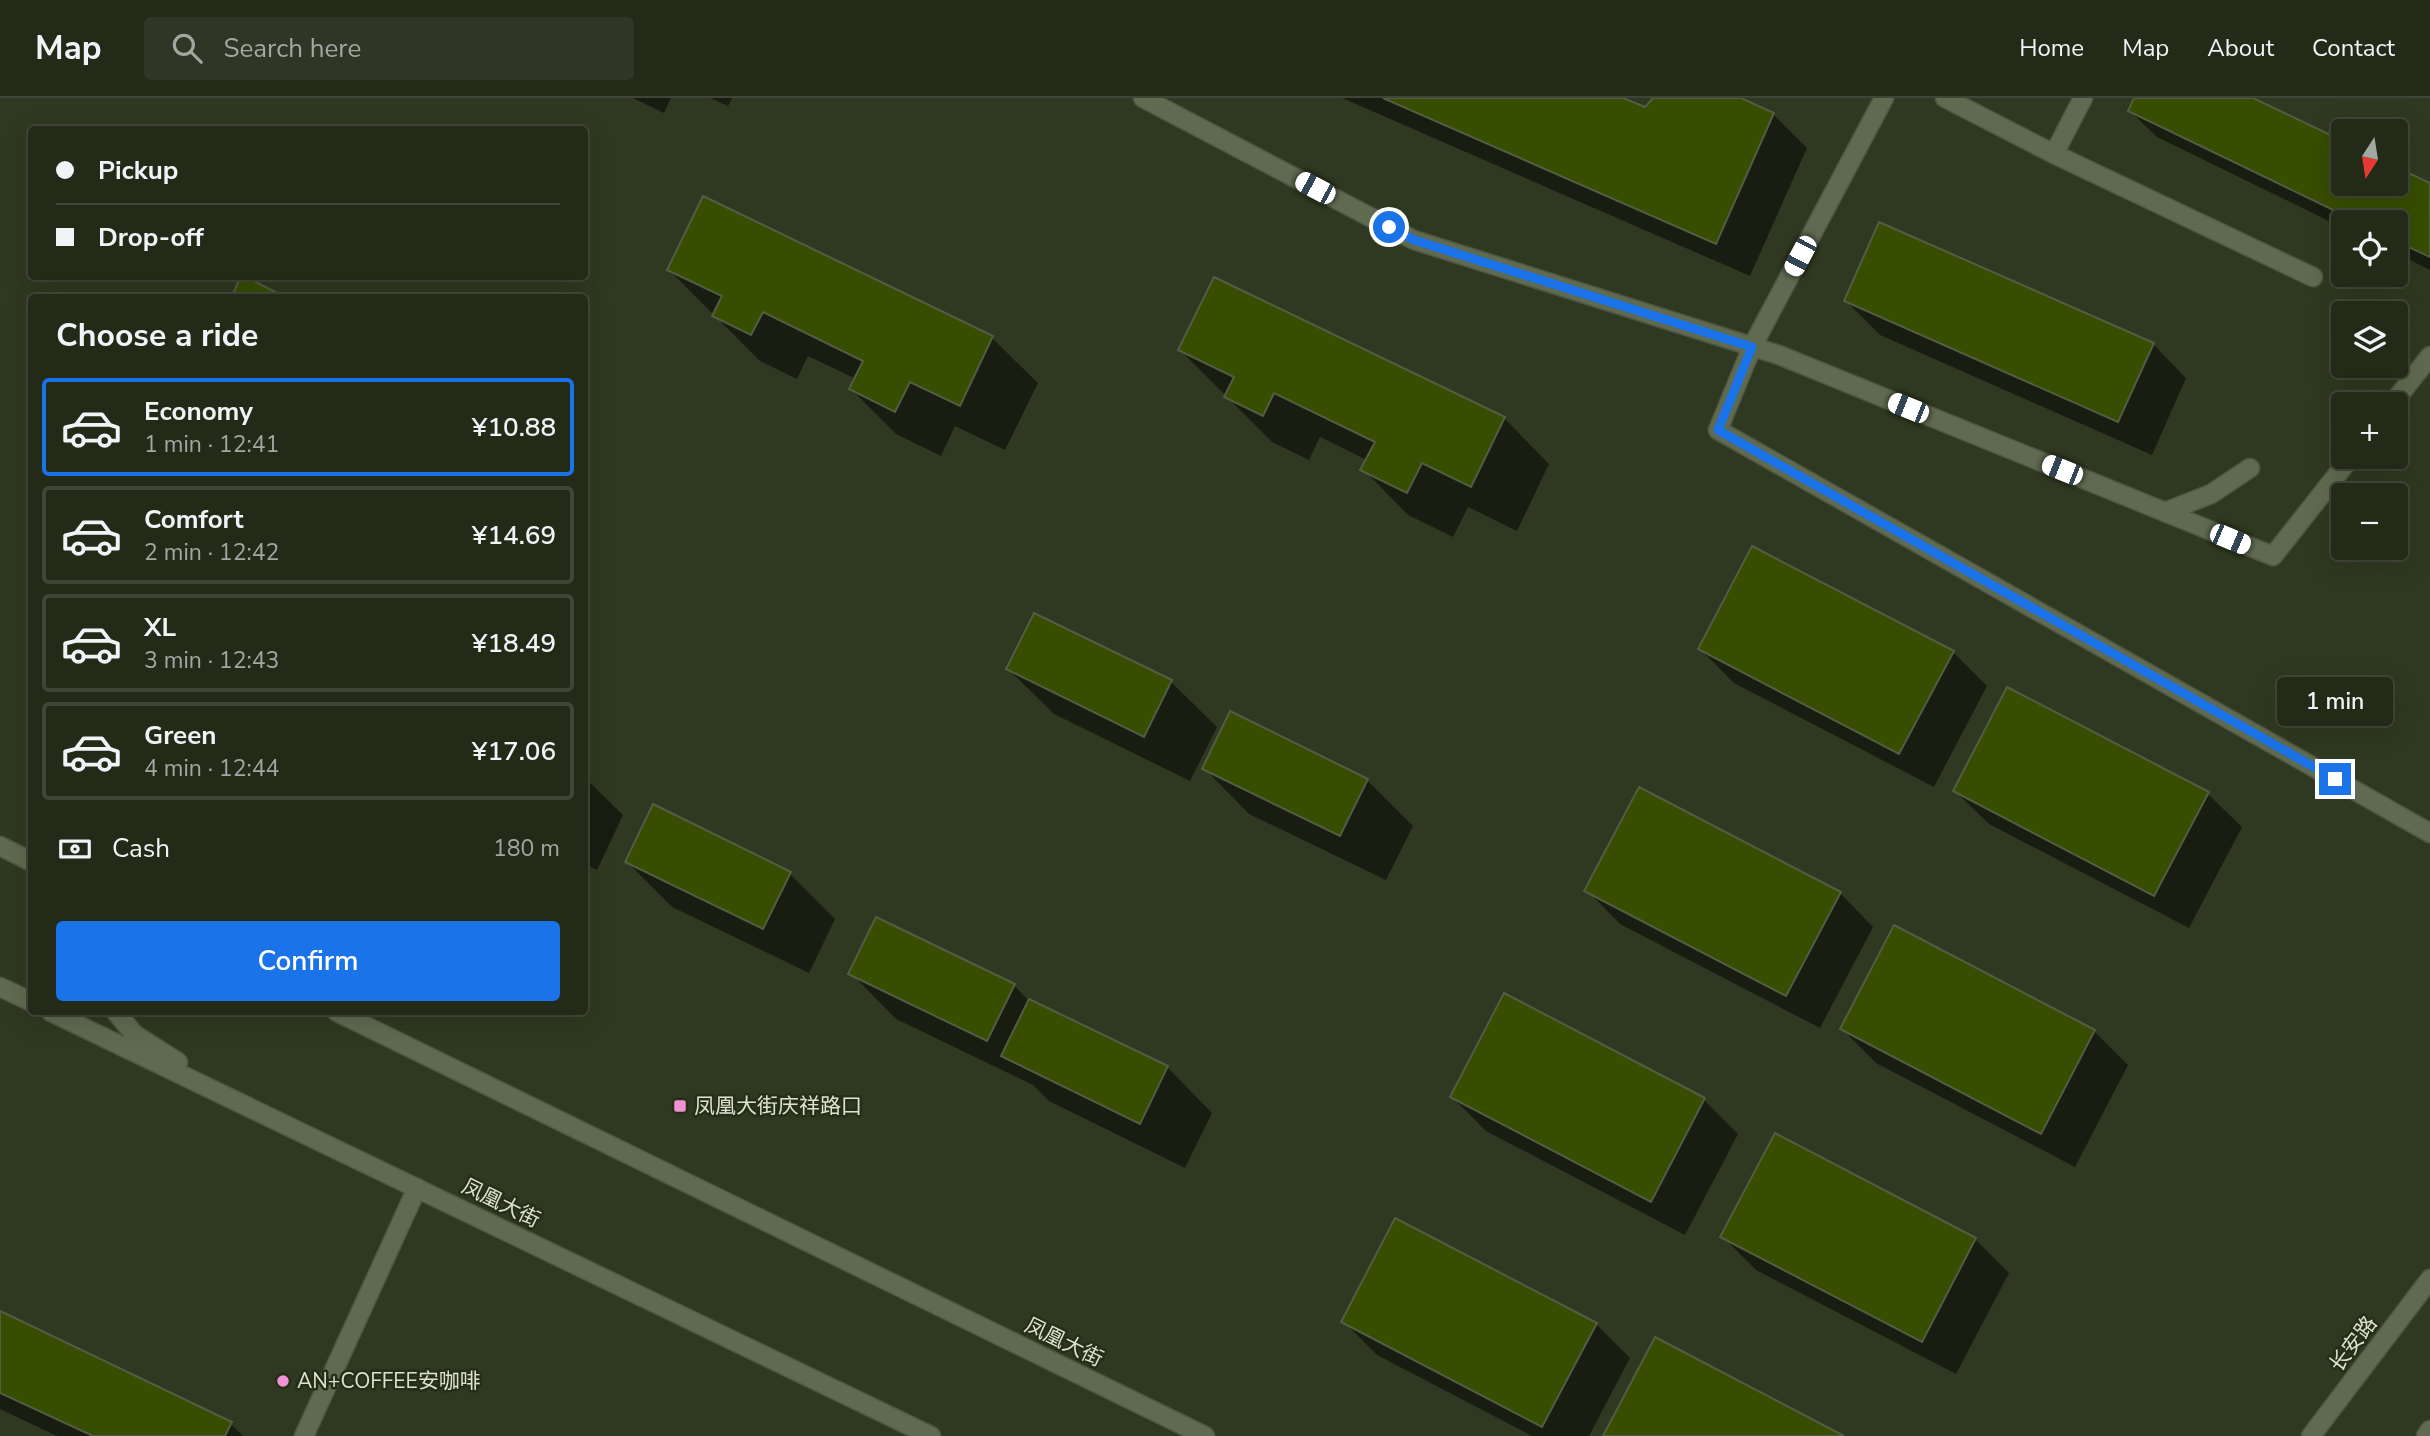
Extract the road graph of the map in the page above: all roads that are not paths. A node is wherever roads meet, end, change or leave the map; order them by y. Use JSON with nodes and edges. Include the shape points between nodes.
{"nodes":[{"id":1,"x":1143,"y":98,"type":"edge"},
{"id":2,"x":1884,"y":98,"type":"edge"},
{"id":3,"x":1945,"y":98,"type":"edge"},
{"id":4,"x":2083,"y":98,"type":"edge"},
{"id":5,"x":2054,"y":154,"type":"junction"},
{"id":6,"x":2313,"y":277,"type":"dead end"},
{"id":7,"x":1752,"y":347,"type":"junction"},
{"id":8,"x":2430,"y":356,"type":"edge"},
{"id":9,"x":2402,"y":392,"type":"edge"},
{"id":10,"x":2249,"y":468,"type":"dead end"},
{"id":11,"x":2342,"y":469,"type":"edge"},
{"id":12,"x":2165,"y":512,"type":"junction"},
{"id":13,"x":2430,"y":833,"type":"edge"},
{"id":14,"x":0,"y":846,"type":"edge"},
{"id":15,"x":28,"y":860,"type":"edge"},
{"id":16,"x":0,"y":987,"type":"edge"},
{"id":17,"x":28,"y":1000,"type":"edge"},
{"id":18,"x":57,"y":1015,"type":"edge"},
{"id":19,"x":119,"y":1015,"type":"edge"},
{"id":20,"x":343,"y":1015,"type":"edge"},
{"id":21,"x":239,"y":1102,"type":"junction"},
{"id":22,"x":417,"y":1188,"type":"junction"},
{"id":23,"x":2430,"y":1279,"type":"edge"},
{"id":24,"x":2430,"y":1430,"type":"edge"},
{"id":25,"x":304,"y":1436,"type":"edge"},
{"id":26,"x":931,"y":1436,"type":"edge"},
{"id":27,"x":1205,"y":1436,"type":"edge"},
{"id":28,"x":2311,"y":1436,"type":"edge"},
{"id":29,"x":2426,"y":1436,"type":"edge"}],
"edges":[{"from":1,"to":7,"type":"street","via":[[1414,240]]},
{"from":2,"to":7,"type":"street"},
{"from":3,"to":5,"type":"street"},
{"from":4,"to":5,"type":"street"},
{"from":5,"to":6,"type":"street"},
{"from":7,"to":12,"type":"street"},
{"from":7,"to":13,"type":"street","via":[[1718,430]]},
{"from":8,"to":9,"type":"street"},
{"from":10,"to":12,"type":"street","via":[[2211,494]]},
{"from":11,"to":12,"type":"street","via":[[2273,556]]},
{"from":14,"to":15,"type":"street"},
{"from":16,"to":17,"type":"street"},
{"from":18,"to":21,"type":"street","name":"凤凰大街"},
{"from":19,"to":21,"type":"street","via":[[134,1034]]},
{"from":20,"to":27,"type":"street","name":"凤凰大街"},
{"from":21,"to":22,"type":"street","name":"凤凰大街"},
{"from":22,"to":25,"type":"street"},
{"from":22,"to":26,"type":"street","name":"凤凰大街"},
{"from":23,"to":28,"type":"street","name":"长安路"},
{"from":24,"to":29,"type":"street"}]}
